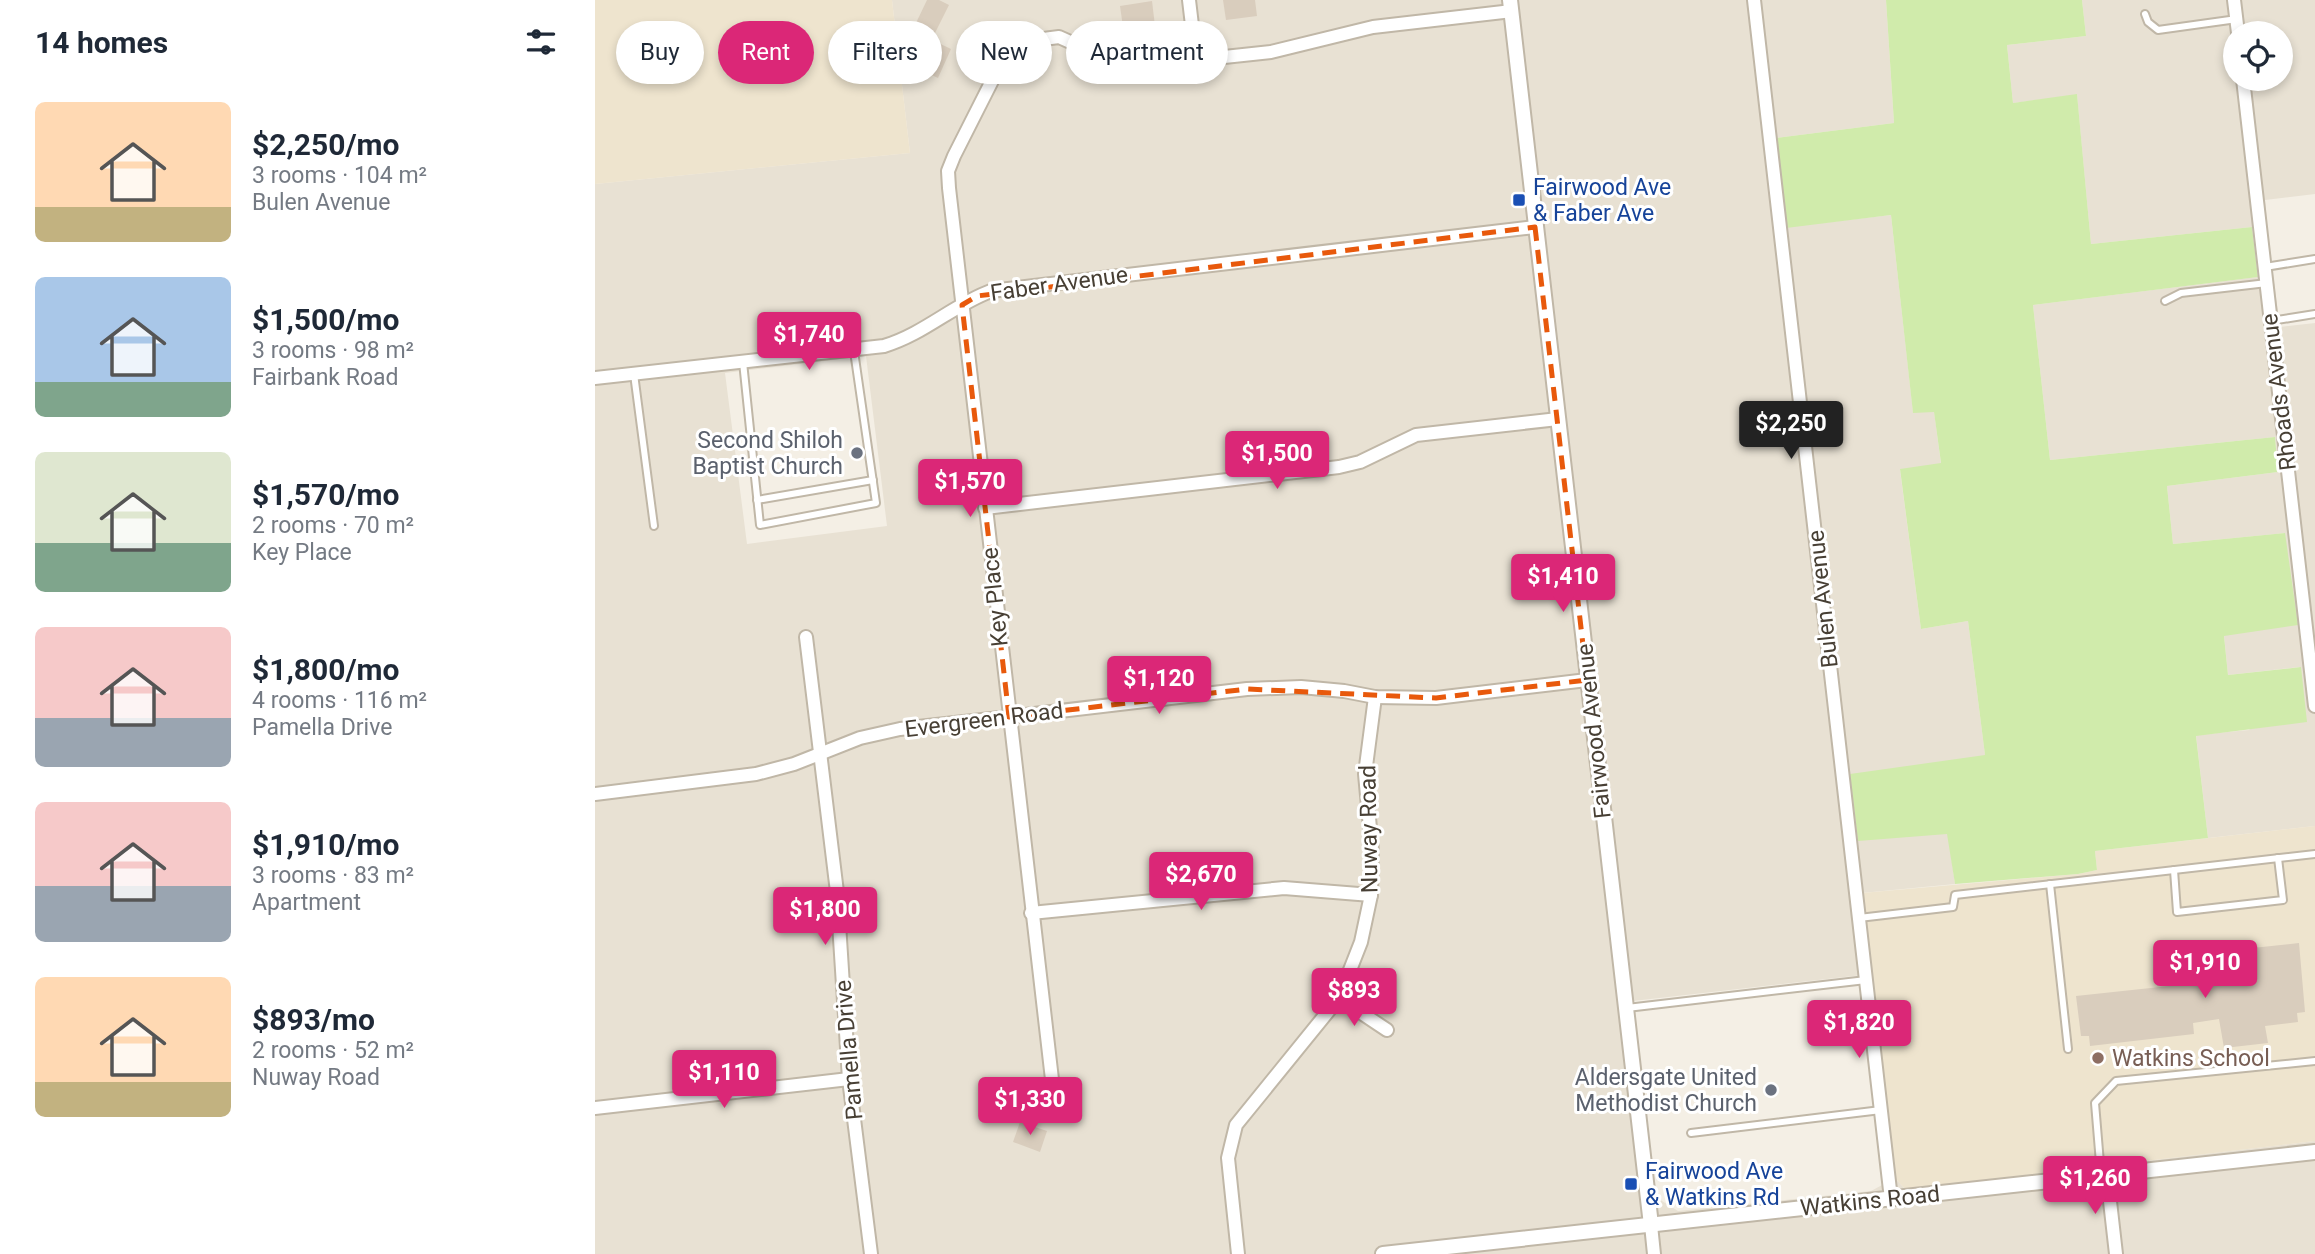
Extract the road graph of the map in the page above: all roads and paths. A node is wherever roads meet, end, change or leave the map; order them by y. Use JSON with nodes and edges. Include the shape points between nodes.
{"nodes":[{"id":1,"x":1189,"y":0,"type":"edge"},
{"id":2,"x":1754,"y":0,"type":"edge"},
{"id":3,"x":2234,"y":0,"type":"edge"},
{"id":4,"x":1511,"y":6,"type":"edge"},
{"id":5,"x":2145,"y":14,"type":"dead end"},
{"id":6,"x":2237,"y":19,"type":"joint"},
{"id":7,"x":1191,"y":21,"type":"edge"},
{"id":8,"x":1066,"y":40,"type":"edge"},
{"id":9,"x":1228,"y":57,"type":"edge"},
{"id":10,"x":2244,"y":91,"type":"edge"},
{"id":11,"x":1535,"y":227,"type":"junction"},
{"id":12,"x":2315,"y":259,"type":"edge"},
{"id":13,"x":2265,"y":267,"type":"junction"},
{"id":14,"x":2267,"y":283,"type":"junction"},
{"id":15,"x":2165,"y":301,"type":"dead end"},
{"id":16,"x":962,"y":305,"type":"junction"},
{"id":17,"x":2315,"y":314,"type":"edge"},
{"id":18,"x":2271,"y":321,"type":"junction"},
{"id":19,"x":854,"y":351,"type":"junction"},
{"id":20,"x":743,"y":362,"type":"junction"},
{"id":21,"x":634,"y":374,"type":"junction"},
{"id":22,"x":595,"y":378,"type":"edge"},
{"id":23,"x":1558,"y":419,"type":"junction"},
{"id":24,"x":873,"y":480,"type":"junction"},
{"id":25,"x":757,"y":500,"type":"junction"},
{"id":26,"x":985,"y":508,"type":"junction"},
{"id":27,"x":654,"y":526,"type":"dead end"},
{"id":28,"x":2309,"y":601,"type":"edge"},
{"id":29,"x":806,"y":637,"type":"dead end"},
{"id":30,"x":1587,"y":680,"type":"junction"},
{"id":31,"x":1375,"y":697,"type":"junction"},
{"id":32,"x":2315,"y":706,"type":"edge"},
{"id":33,"x":1009,"y":717,"type":"junction"},
{"id":34,"x":821,"y":753,"type":"junction"},
{"id":35,"x":595,"y":794,"type":"edge"},
{"id":36,"x":2315,"y":854,"type":"edge"},
{"id":37,"x":2279,"y":858,"type":"junction"},
{"id":38,"x":2174,"y":870,"type":"junction"},
{"id":39,"x":2050,"y":884,"type":"junction"},
{"id":40,"x":1371,"y":895,"type":"junction"},
{"id":41,"x":1031,"y":913,"type":"junction"},
{"id":42,"x":1859,"y":918,"type":"junction"},
{"id":43,"x":1866,"y":980,"type":"junction"},
{"id":44,"x":1339,"y":998,"type":"junction"},
{"id":45,"x":1625,"y":1008,"type":"junction"},
{"id":46,"x":1387,"y":1030,"type":"dead end"},
{"id":47,"x":2068,"y":1049,"type":"dead end"},
{"id":48,"x":2315,"y":1061,"type":"edge"},
{"id":49,"x":849,"y":1079,"type":"junction"},
{"id":50,"x":1053,"y":1088,"type":"dead end"},
{"id":51,"x":595,"y":1108,"type":"edge"},
{"id":52,"x":1881,"y":1110,"type":"junction"},
{"id":53,"x":1691,"y":1133,"type":"dead end"},
{"id":54,"x":2315,"y":1152,"type":"edge"},
{"id":55,"x":2104,"y":1175,"type":"junction"},
{"id":56,"x":1891,"y":1199,"type":"junction"},
{"id":57,"x":1651,"y":1224,"type":"junction"},
{"id":58,"x":871,"y":1254,"type":"edge"},
{"id":59,"x":1238,"y":1254,"type":"edge"},
{"id":60,"x":1383,"y":1254,"type":"edge"},
{"id":61,"x":1654,"y":1254,"type":"edge"},
{"id":62,"x":2116,"y":1254,"type":"edge"}],
"edges":[{"from":1,"to":7,"type":"street"},
{"from":2,"to":42,"type":"street","name":"Bulen Avenue"},
{"from":3,"to":6,"type":"street"},
{"from":4,"to":9,"type":"street","via":[[1373,26],[1271,52]]},
{"from":4,"to":11,"type":"street","name":"Fairwood Avenue"},
{"from":5,"to":6,"type":"lane","via":[[2158,30]]},
{"from":8,"to":16,"type":"street","name":"Key Place","via":[[1020,42],[1000,65],[948,171]]},
{"from":10,"to":13,"type":"street","name":"Rhoads Avenue"},
{"from":11,"to":16,"type":"street","name":"Faber Avenue","via":[[1022,286],[991,291]]},
{"from":11,"to":23,"type":"street","name":"Fairwood Avenue"},
{"from":12,"to":13,"type":"lane"},
{"from":13,"to":14,"type":"street","name":"Rhoads Avenue"},
{"from":14,"to":15,"type":"lane","via":[[2181,293]]},
{"from":14,"to":18,"type":"street","name":"Rhoads Avenue"},
{"from":16,"to":19,"type":"street","name":"Faber Avenue","via":[[913,336]]},
{"from":16,"to":26,"type":"street","name":"Key Place"},
{"from":17,"to":18,"type":"lane"},
{"from":18,"to":28,"type":"street","name":"Rhoads Avenue"},
{"from":19,"to":20,"type":"street","name":"Faber Avenue"},
{"from":19,"to":24,"type":"lane"},
{"from":20,"to":21,"type":"street","name":"Faber Avenue"},
{"from":20,"to":25,"type":"lane"},
{"from":21,"to":22,"type":"street","name":"Faber Avenue"},
{"from":21,"to":27,"type":"lane"},
{"from":23,"to":26,"type":"street","via":[[1416,435],[1339,467]]},
{"from":23,"to":30,"type":"street","name":"Fairwood Avenue"},
{"from":24,"to":25,"type":"lane"},
{"from":24,"to":25,"type":"lane","via":[[876,503],[760,525]]},
{"from":26,"to":33,"type":"street","name":"Key Place"},
{"from":28,"to":32,"type":"street","name":"Rhoads Avenue"},
{"from":29,"to":34,"type":"street","name":"Pamella Drive"},
{"from":30,"to":31,"type":"street","name":"Evergreen Road","via":[[1436,698]]},
{"from":30,"to":45,"type":"street","name":"Fairwood Avenue"},
{"from":31,"to":33,"type":"street","name":"Evergreen Road","via":[[1301,687],[1247,689]]},
{"from":31,"to":40,"type":"street","name":"Nuway Road","via":[[1365,774]]},
{"from":33,"to":34,"type":"street","name":"Evergreen Road","via":[[900,729]]},
{"from":33,"to":41,"type":"street","name":"Key Place"},
{"from":34,"to":35,"type":"street","name":"Evergreen Road","via":[[756,774]]},
{"from":34,"to":49,"type":"street","name":"Pamella Drive","via":[[842,944]]},
{"from":36,"to":37,"type":"lane"},
{"from":37,"to":38,"type":"lane"},
{"from":37,"to":38,"type":"lane","via":[[2283,900],[2177,912]]},
{"from":38,"to":39,"type":"lane"},
{"from":39,"to":42,"type":"lane","via":[[1955,895],[1952,907]]},
{"from":39,"to":47,"type":"lane"},
{"from":40,"to":41,"type":"street","via":[[1284,888]]},
{"from":40,"to":44,"type":"street","name":"Nuway Road","via":[[1361,942]]},
{"from":41,"to":50,"type":"street","name":"Key Place"},
{"from":42,"to":43,"type":"street","name":"Bulen Avenue"},
{"from":43,"to":45,"type":"lane"},
{"from":43,"to":52,"type":"street","name":"Bulen Avenue"},
{"from":44,"to":46,"type":"street"},
{"from":44,"to":59,"type":"street","name":"Nuway Road","via":[[1235,1125],[1228,1158]]},
{"from":45,"to":57,"type":"street","name":"Fairwood Avenue"},
{"from":48,"to":55,"type":"lane","via":[[2116,1081],[2095,1103]]},
{"from":49,"to":51,"type":"street"},
{"from":49,"to":58,"type":"street","name":"Pamella Drive"},
{"from":52,"to":53,"type":"lane"},
{"from":52,"to":56,"type":"street","name":"Bulen Avenue"},
{"from":54,"to":55,"type":"street","name":"Watkins Road"},
{"from":55,"to":56,"type":"street","name":"Watkins Road"},
{"from":55,"to":62,"type":"street"},
{"from":56,"to":57,"type":"street","name":"Watkins Road"},
{"from":57,"to":60,"type":"street","name":"Watkins Road"},
{"from":57,"to":61,"type":"street","name":"Fairwood Avenue"}]}
